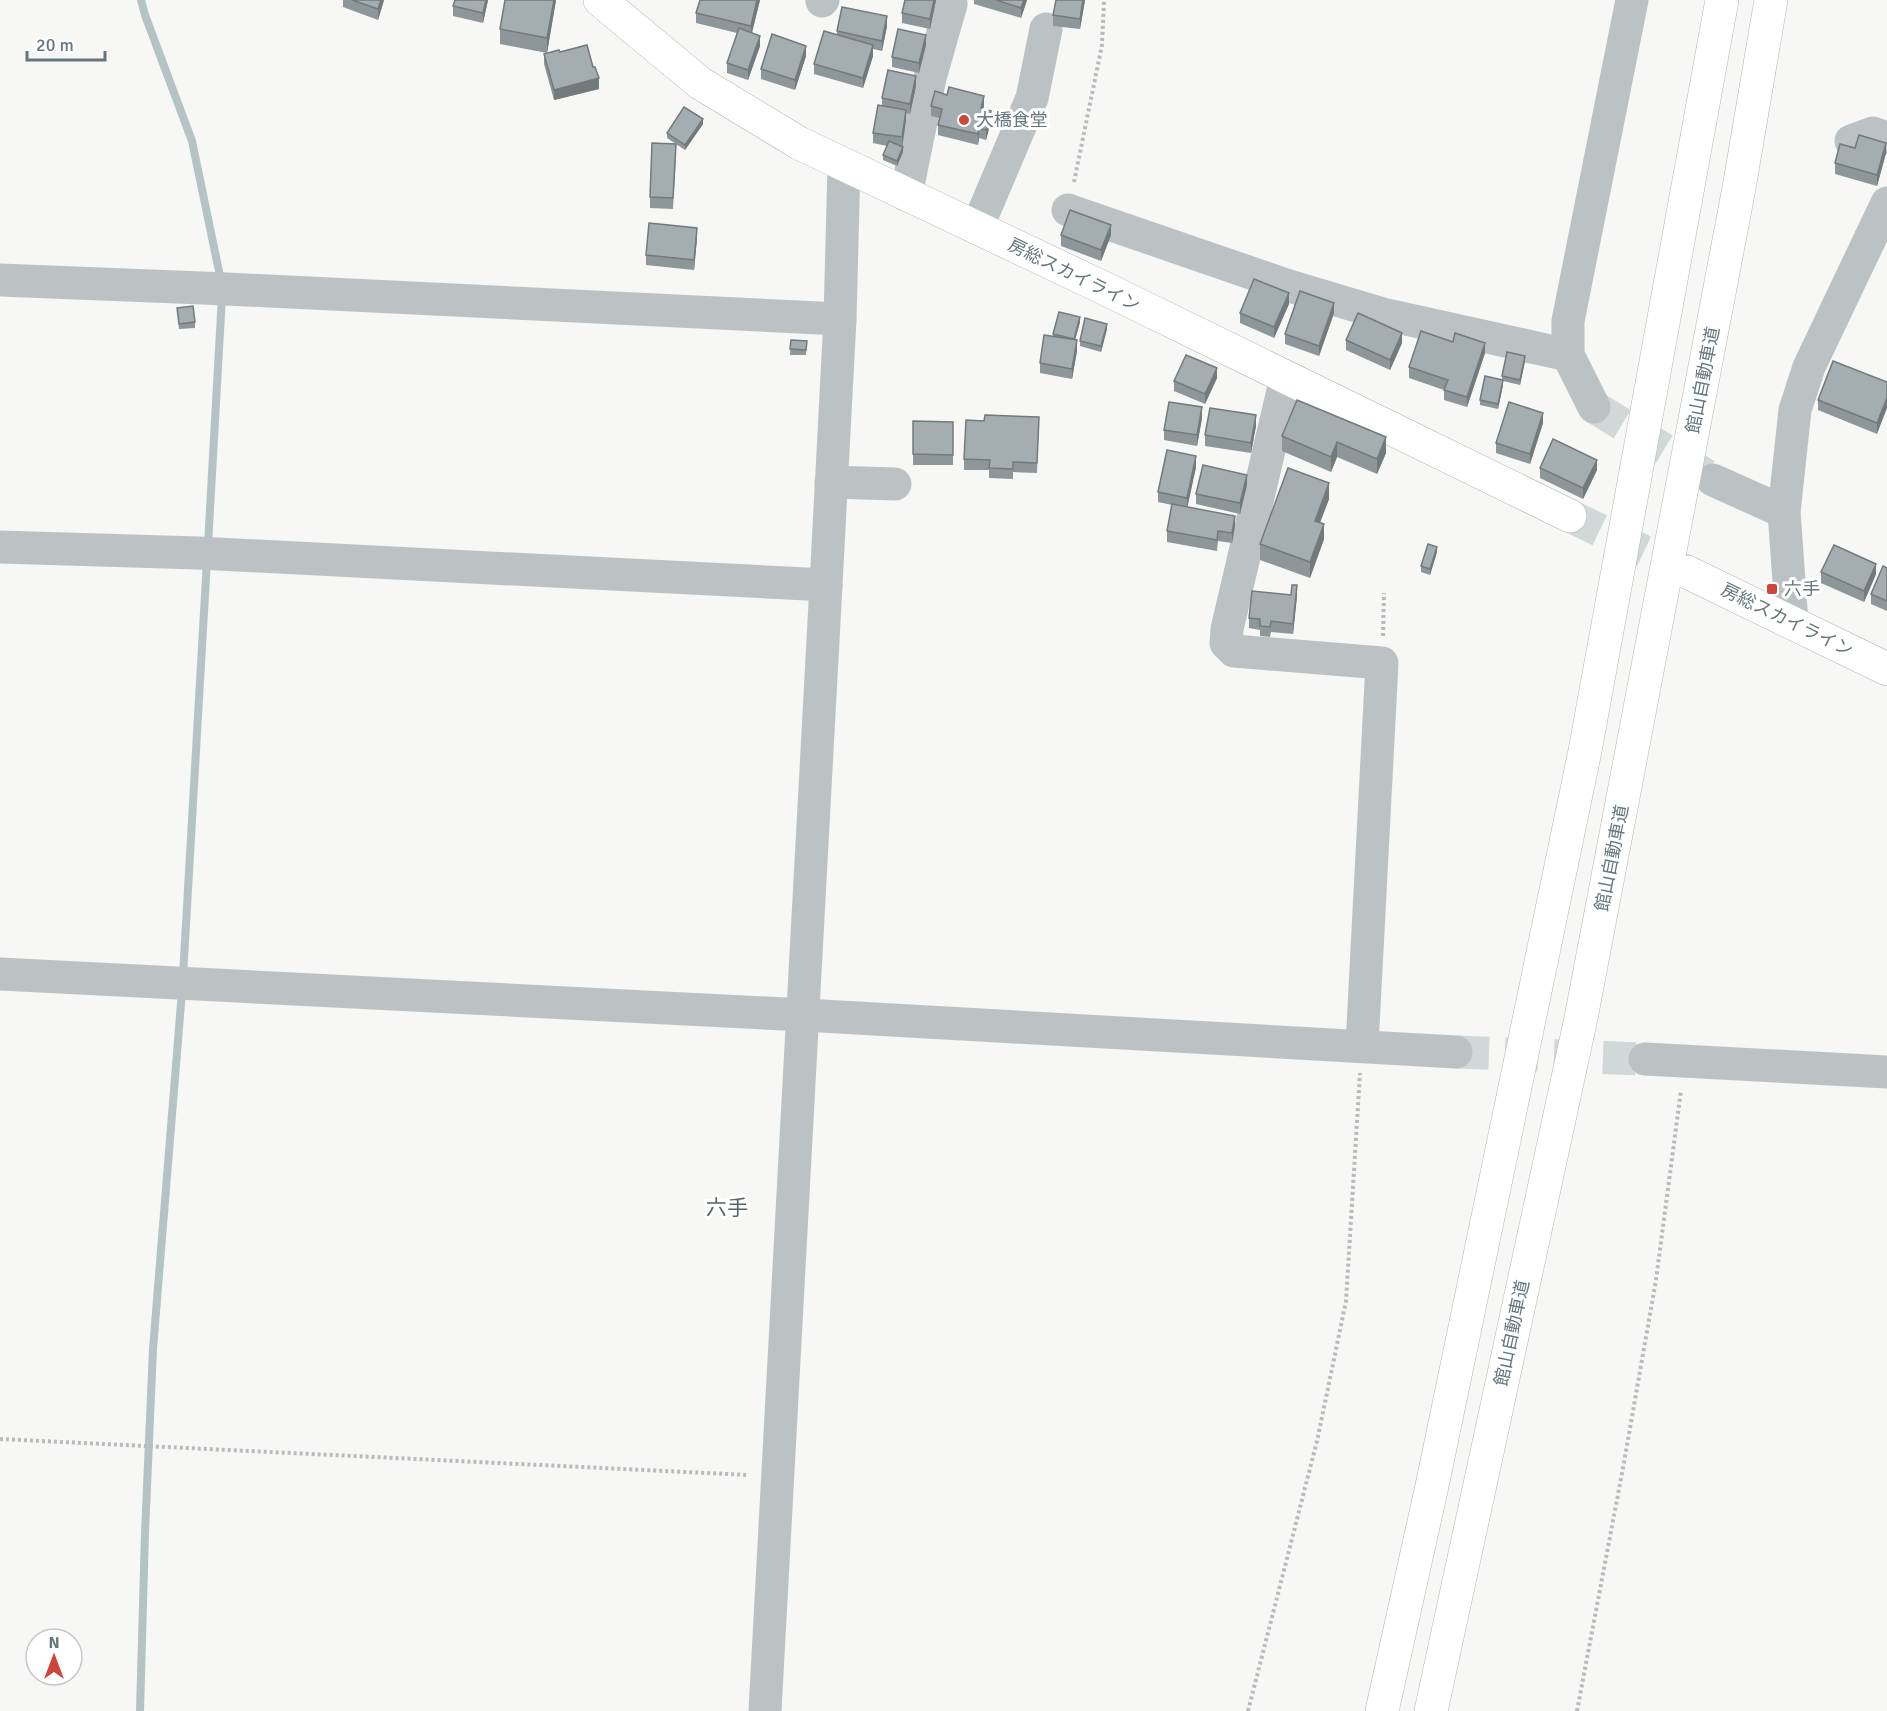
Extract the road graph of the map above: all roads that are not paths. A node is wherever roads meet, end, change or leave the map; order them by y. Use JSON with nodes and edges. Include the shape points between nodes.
{"nodes":[{"id":1,"x":602,"y":0,"type":"edge"},
{"id":2,"x":1632,"y":0,"type":"edge"},
{"id":3,"x":1722,"y":0,"type":"edge"},
{"id":4,"x":1771,"y":0,"type":"edge"},
{"id":5,"x":951,"y":4,"type":"dead end"},
{"id":6,"x":1046,"y":28,"type":"dead end"},
{"id":7,"x":1887,"y":138,"type":"edge"},
{"id":8,"x":1851,"y":141,"type":"dead end"},
{"id":9,"x":844,"y":165,"type":"junction"},
{"id":10,"x":906,"y":195,"type":"junction"},
{"id":11,"x":1887,"y":203,"type":"edge"},
{"id":12,"x":1068,"y":210,"type":"edge"},
{"id":13,"x":977,"y":228,"type":"junction"},
{"id":14,"x":1879,"y":242,"type":"edge"},
{"id":15,"x":0,"y":280,"type":"edge"},
{"id":16,"x":840,"y":319,"type":"junction"},
{"id":17,"x":1568,"y":355,"type":"junction"},
{"id":18,"x":1286,"y":378,"type":"junction"},
{"id":19,"x":1594,"y":407,"type":"tunnel mouth"},
{"id":20,"x":1713,"y":480,"type":"tunnel mouth"},
{"id":21,"x":831,"y":482,"type":"junction"},
{"id":22,"x":896,"y":484,"type":"dead end"},
{"id":23,"x":1784,"y":512,"type":"junction"},
{"id":24,"x":1570,"y":516,"type":"tunnel mouth"},
{"id":25,"x":0,"y":547,"type":"edge"},
{"id":26,"x":1687,"y":572,"type":"tunnel mouth"},
{"id":27,"x":826,"y":585,"type":"junction"},
{"id":28,"x":1792,"y":623,"type":"junction"},
{"id":29,"x":1887,"y":669,"type":"edge"},
{"id":30,"x":0,"y":974,"type":"edge"},
{"id":31,"x":804,"y":1015,"type":"junction"},
{"id":32,"x":1362,"y":1046,"type":"junction"},
{"id":33,"x":1456,"y":1052,"type":"tunnel mouth"},
{"id":34,"x":1644,"y":1059,"type":"tunnel mouth"},
{"id":35,"x":1887,"y":1072,"type":"edge"},
{"id":36,"x":765,"y":1711,"type":"edge"},
{"id":37,"x":1382,"y":1711,"type":"edge"},
{"id":38,"x":1431,"y":1711,"type":"edge"}],
"edges":[{"from":1,"to":9,"type":"main road","name":"房総スカイライン","via":[[700,82],[799,143]]},
{"from":2,"to":17,"type":"street","via":[[1568,321]]},
{"from":3,"to":37,"type":"main road","via":[[1585,751]]},
{"from":4,"to":38,"type":"main road","name":"館山自動車道","via":[[1739,188],[1581,1018]]},
{"from":5,"to":10,"type":"street","via":[[930,78]]},
{"from":6,"to":13,"type":"street","via":[[1032,98]]},
{"from":7,"to":8,"type":"street","via":[[1873,133]]},
{"from":9,"to":10,"type":"main road","name":"房総スカイライン"},
{"from":9,"to":16,"type":"street"},
{"from":10,"to":13,"type":"main road","name":"房総スカイライン"},
{"from":11,"to":14,"type":"street"},
{"from":12,"to":17,"type":"street","via":[[1383,314]]},
{"from":13,"to":18,"type":"main road","name":"房総スカイライン"},
{"from":14,"to":23,"type":"street","via":[[1809,368],[1795,410]]},
{"from":15,"to":16,"type":"street"},
{"from":16,"to":21,"type":"street"},
{"from":17,"to":19,"type":"street"},
{"from":18,"to":24,"type":"main road","name":"房総スカイライン"},
{"from":18,"to":32,"type":"street","via":[[1226,643],[1234,651],[1382,663]]},
{"from":20,"to":23,"type":"street"},
{"from":21,"to":22,"type":"street"},
{"from":21,"to":27,"type":"street"},
{"from":23,"to":28,"type":"street"},
{"from":25,"to":27,"type":"street"},
{"from":26,"to":28,"type":"main road","name":"房総スカイライン"},
{"from":27,"to":31,"type":"street"},
{"from":28,"to":29,"type":"main road","name":"房総スカイライン"},
{"from":30,"to":31,"type":"street"},
{"from":31,"to":32,"type":"street"},
{"from":31,"to":36,"type":"street"},
{"from":32,"to":33,"type":"street"},
{"from":34,"to":35,"type":"street"}]}
